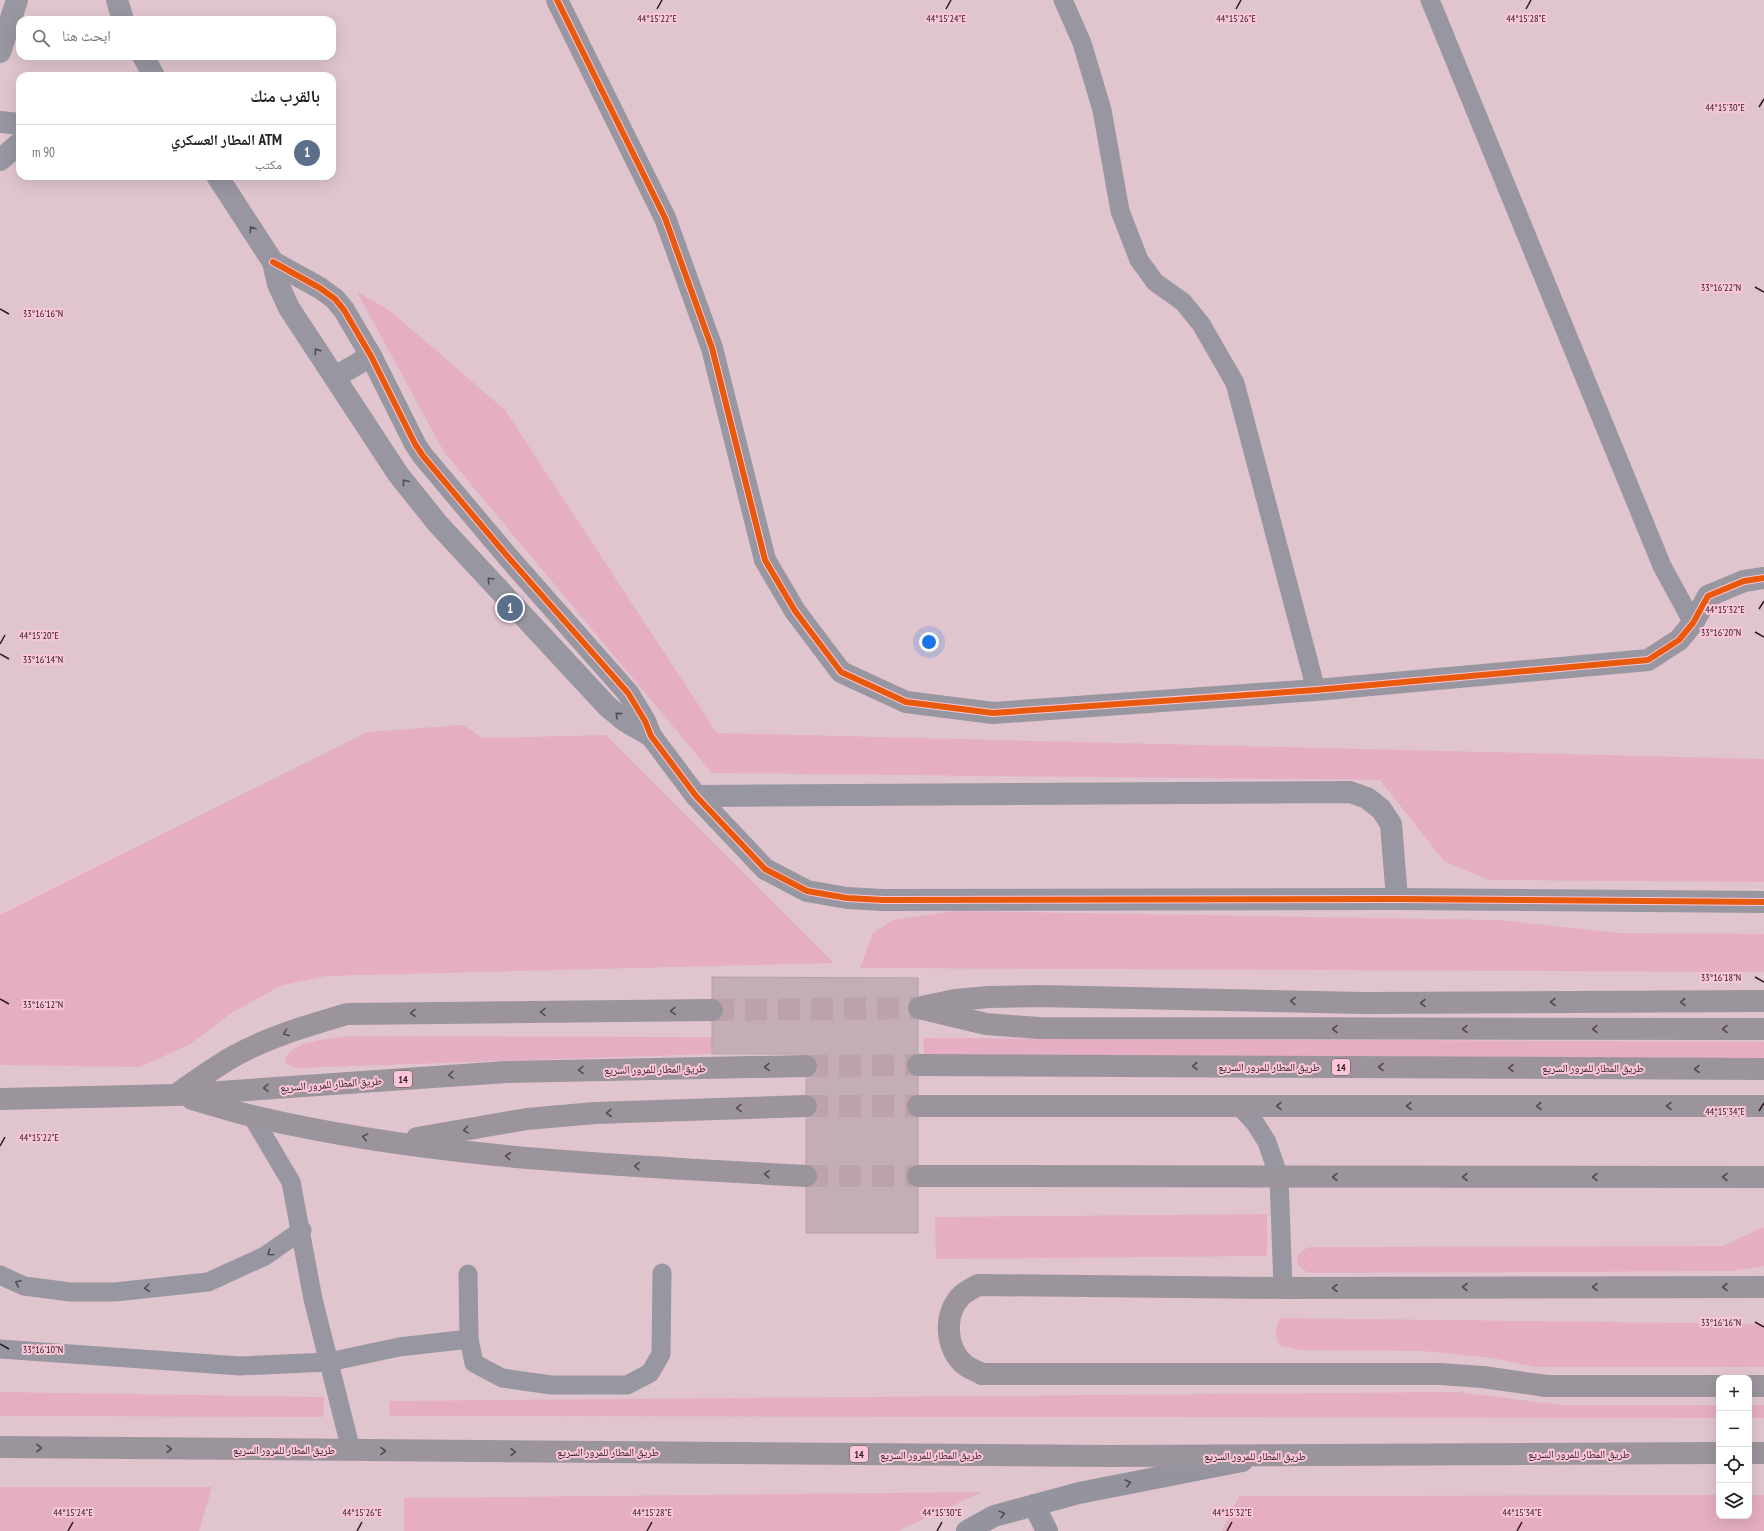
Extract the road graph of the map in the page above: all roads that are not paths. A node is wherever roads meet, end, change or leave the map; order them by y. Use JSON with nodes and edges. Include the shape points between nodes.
{"nodes":[{"id":1,"x":17,"y":0,"type":"edge"},
{"id":2,"x":117,"y":0,"type":"edge"},
{"id":3,"x":557,"y":0,"type":"edge"},
{"id":4,"x":1063,"y":0,"type":"edge"},
{"id":5,"x":1430,"y":0,"type":"edge"},
{"id":6,"x":122,"y":16,"type":"edge"},
{"id":7,"x":0,"y":52,"type":"edge"},
{"id":8,"x":145,"y":60,"type":"edge"},
{"id":9,"x":152,"y":72,"type":"edge"},
{"id":10,"x":0,"y":122,"type":"edge"},
{"id":11,"x":16,"y":124,"type":"edge"},
{"id":12,"x":16,"y":146,"type":"edge"},
{"id":13,"x":0,"y":160,"type":"edge"},
{"id":14,"x":220,"y":180,"type":"edge"},
{"id":15,"x":273,"y":262,"type":"junction"},
{"id":16,"x":371,"y":356,"type":"junction"},
{"id":17,"x":334,"y":377,"type":"junction"},
{"id":18,"x":1764,"y":578,"type":"edge"},
{"id":19,"x":1693,"y":623,"type":"junction"},
{"id":20,"x":1316,"y":690,"type":"junction"},
{"id":21,"x":651,"y":736,"type":"junction"},
{"id":22,"x":696,"y":796,"type":"junction"},
{"id":23,"x":1397,"y":899,"type":"junction"},
{"id":24,"x":1764,"y":902,"type":"edge"},
{"id":25,"x":1764,"y":1002,"type":"edge"},
{"id":26,"x":712,"y":1010,"type":"tunnel mouth"},
{"id":27,"x":1764,"y":1029,"type":"edge"},
{"id":28,"x":918,"y":1065,"type":"tunnel mouth"},
{"id":29,"x":806,"y":1066,"type":"tunnel mouth"},
{"id":30,"x":1764,"y":1069,"type":"edge"},
{"id":31,"x":176,"y":1095,"type":"junction"},
{"id":32,"x":0,"y":1098,"type":"edge"},
{"id":33,"x":806,"y":1106,"type":"tunnel mouth"},
{"id":34,"x":918,"y":1106,"type":"tunnel mouth"},
{"id":35,"x":1239,"y":1106,"type":"junction"},
{"id":36,"x":1764,"y":1106,"type":"edge"},
{"id":37,"x":252,"y":1116,"type":"junction"},
{"id":38,"x":395,"y":1142,"type":"junction"},
{"id":39,"x":806,"y":1176,"type":"tunnel mouth"},
{"id":40,"x":918,"y":1176,"type":"tunnel mouth"},
{"id":41,"x":1279,"y":1177,"type":"junction"},
{"id":42,"x":1764,"y":1177,"type":"edge"},
{"id":43,"x":302,"y":1230,"type":"junction"},
{"id":44,"x":662,"y":1273,"type":"dead end"},
{"id":45,"x":468,"y":1274,"type":"dead end"},
{"id":46,"x":0,"y":1275,"type":"edge"},
{"id":47,"x":1764,"y":1287,"type":"edge"},
{"id":48,"x":1283,"y":1288,"type":"junction"},
{"id":49,"x":469,"y":1339,"type":"junction"},
{"id":50,"x":0,"y":1349,"type":"edge"},
{"id":51,"x":329,"y":1362,"type":"junction"},
{"id":52,"x":1716,"y":1386,"type":"edge"},
{"id":53,"x":1752,"y":1386,"type":"edge"},
{"id":54,"x":1764,"y":1386,"type":"edge"},
{"id":55,"x":0,"y":1447,"type":"edge"},
{"id":56,"x":351,"y":1450,"type":"junction"},
{"id":57,"x":1716,"y":1453,"type":"edge"},
{"id":58,"x":1752,"y":1453,"type":"edge"},
{"id":59,"x":1764,"y":1453,"type":"edge"},
{"id":60,"x":1267,"y":1456,"type":"junction"},
{"id":61,"x":1034,"y":1505,"type":"junction"},
{"id":62,"x":967,"y":1531,"type":"edge"},
{"id":63,"x":1047,"y":1531,"type":"edge"}],
"edges":[{"from":1,"to":7,"type":"street"},
{"from":2,"to":6,"type":"street"},
{"from":3,"to":20,"type":"street","via":[[665,218],[712,348],[765,560],[795,611],[841,672],[906,702],[993,714]]},
{"from":4,"to":20,"type":"lane","via":[[1082,42],[1102,110],[1120,211],[1139,260],[1155,282],[1183,302],[1201,324],[1235,384]]},
{"from":5,"to":19,"type":"lane","via":[[1662,566]]},
{"from":8,"to":9,"type":"street"},
{"from":10,"to":11,"type":"street"},
{"from":12,"to":13,"type":"street"},
{"from":15,"to":14,"type":"street","one_way":true},
{"from":15,"to":16,"type":"street","via":[[335,299]]},
{"from":17,"to":15,"type":"street","one_way":true,"via":[[286,302],[278,284]]},
{"from":16,"to":17,"type":"street"},
{"from":16,"to":21,"type":"street","via":[[423,456],[628,693]]},
{"from":21,"to":17,"type":"street","one_way":true,"via":[[625,721],[607,706],[438,524],[398,474]]},
{"from":18,"to":19,"type":"street","via":[[1744,580],[1708,596]]},
{"from":19,"to":20,"type":"street","via":[[1679,640],[1648,660]]},
{"from":21,"to":22,"type":"street"},
{"from":22,"to":23,"type":"street","via":[[765,869],[807,891],[847,898]]},
{"from":22,"to":23,"type":"street","via":[[1350,792],[1367,798],[1381,809],[1391,824]]},
{"from":23,"to":24,"type":"street"},
{"from":25,"to":27,"type":"highway","via":[[1364,1003],[1040,996],[955,1000],[919,1008],[986,1024],[1039,1028]]},
{"from":26,"to":31,"type":"highway","one_way":true,"via":[[347,1014],[269,1040],[229,1059]]},
{"from":30,"to":28,"type":"highway","name":"طريق المطار للمرور السريع","number":"14","one_way":true},
{"from":29,"to":31,"type":"highway","name":"طريق المطار للمرور السريع","number":"14","one_way":true,"via":[[506,1072]]},
{"from":31,"to":32,"type":"highway","name":"طريق المطار للمرور السريع","number":"14"},
{"from":31,"to":37,"type":"highway","number":"14"},
{"from":33,"to":38,"type":"highway","one_way":true,"via":[[595,1113],[527,1119]]},
{"from":34,"to":35,"type":"highway"},
{"from":36,"to":35,"type":"highway","one_way":true},
{"from":35,"to":41,"type":"lane","via":[[1255,1123],[1267,1142]]},
{"from":38,"to":37,"type":"highway","number":"14","one_way":true},
{"from":37,"to":43,"type":"lane","via":[[291,1182]]},
{"from":39,"to":38,"type":"highway","number":"14","one_way":true,"via":[[560,1161]]},
{"from":40,"to":41,"type":"highway"},
{"from":42,"to":41,"type":"highway","one_way":true},
{"from":41,"to":48,"type":"lane"},
{"from":43,"to":46,"type":"lane","one_way":true,"via":[[265,1256],[208,1282],[115,1292],[70,1292],[24,1286]]},
{"from":43,"to":51,"type":"lane","via":[[314,1299]]},
{"from":44,"to":49,"type":"lane","via":[[661,1354],[650,1372],[627,1385],[551,1385],[502,1378],[474,1363]]},
{"from":45,"to":49,"type":"lane"},
{"from":47,"to":48,"type":"highway","one_way":true},
{"from":48,"to":52,"type":"highway","via":[[978,1285],[962,1295],[951,1312],[948,1331],[953,1349],[965,1365],[982,1374],[1440,1374],[1546,1386]]},
{"from":49,"to":51,"type":"lane","via":[[399,1347]]},
{"from":50,"to":51,"type":"lane","via":[[240,1366]]},
{"from":51,"to":56,"type":"lane"},
{"from":53,"to":54,"type":"highway"},
{"from":55,"to":56,"type":"highway","name":"طريق المطار للمرور السريع","number":"14","one_way":true},
{"from":56,"to":60,"type":"highway","name":"طريق المطار للمرور السريع","number":"14","one_way":true},
{"from":57,"to":60,"type":"highway","name":"طريق المطار للمرور السريع","number":"14"},
{"from":58,"to":59,"type":"highway"},
{"from":61,"to":60,"type":"street","one_way":true,"via":[[1079,1493]]},
{"from":62,"to":61,"type":"street","one_way":true,"via":[[994,1516]]},
{"from":61,"to":63,"type":"street"}]}
